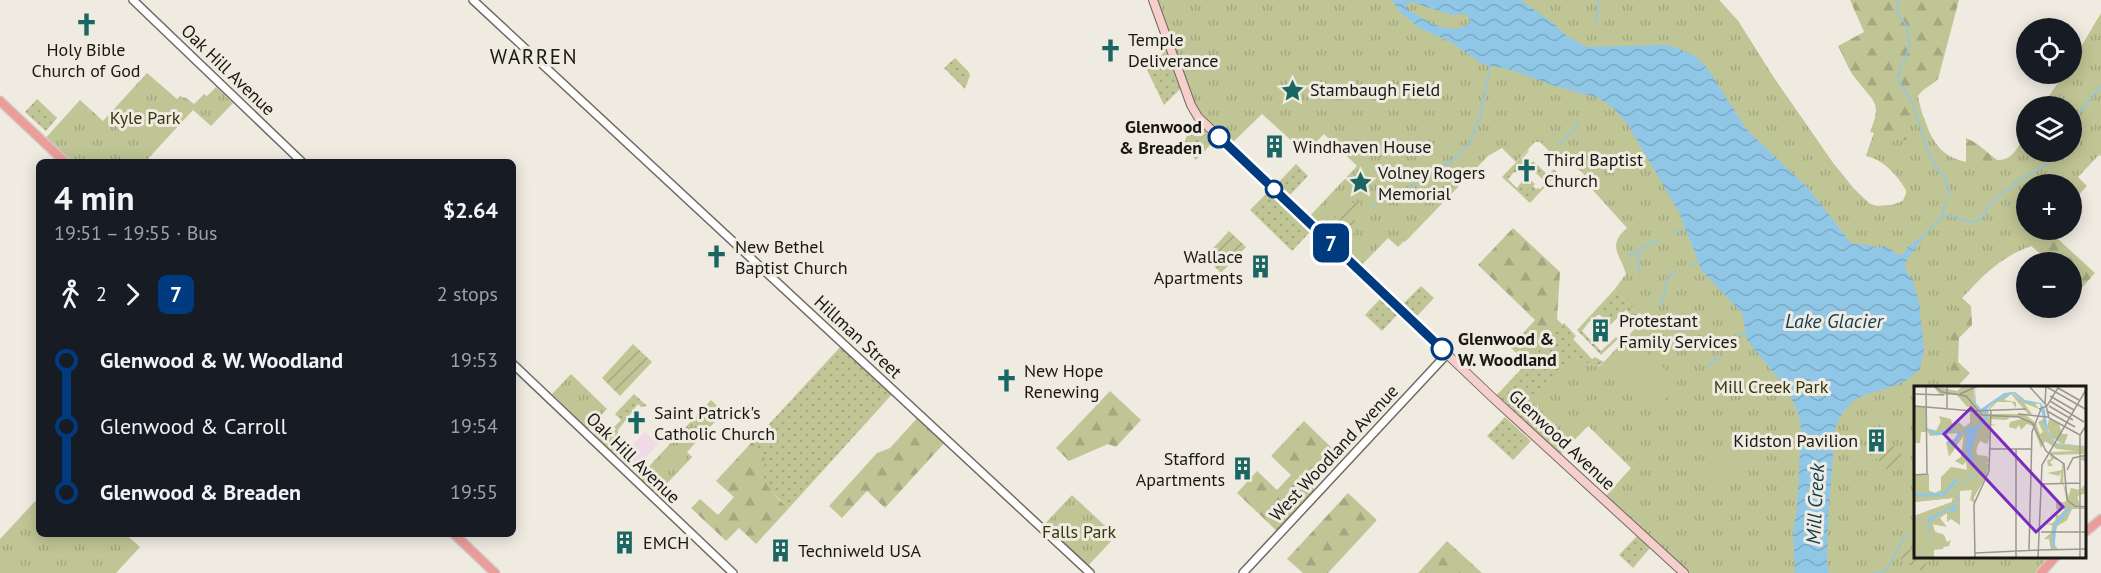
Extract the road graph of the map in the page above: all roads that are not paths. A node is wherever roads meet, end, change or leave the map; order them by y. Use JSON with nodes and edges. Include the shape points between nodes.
{"nodes":[{"id":1,"x":133,"y":0,"type":"edge"},
{"id":2,"x":473,"y":0,"type":"edge"},
{"id":3,"x":1154,"y":0,"type":"edge"},
{"id":4,"x":0,"y":101,"type":"edge"},
{"id":5,"x":62,"y":159,"type":"edge"},
{"id":6,"x":299,"y":159,"type":"edge"},
{"id":7,"x":1447,"y":354,"type":"junction"},
{"id":8,"x":516,"y":367,"type":"edge"},
{"id":9,"x":2101,"y":519,"type":"edge"},
{"id":10,"x":2086,"y":532,"type":"edge"},
{"id":11,"x":457,"y":537,"type":"edge"},
{"id":12,"x":2054,"y":558,"type":"edge"},
{"id":13,"x":2061,"y":558,"type":"edge"},
{"id":14,"x":2044,"y":570,"type":"edge"},
{"id":15,"x":495,"y":573,"type":"edge"},
{"id":16,"x":733,"y":573,"type":"edge"},
{"id":17,"x":1089,"y":573,"type":"edge"},
{"id":18,"x":1243,"y":573,"type":"edge"},
{"id":19,"x":1684,"y":573,"type":"edge"}],
"edges":[{"from":1,"to":6,"type":"street","name":"Oak Hill Avenue"},
{"from":2,"to":17,"type":"street","name":"Hillman Street"},
{"from":3,"to":7,"type":"main road","name":"Glenwood Avenue","via":[[1196,114]]},
{"from":4,"to":5,"type":"main road"},
{"from":7,"to":18,"type":"street","name":"West Woodland Avenue"},
{"from":7,"to":19,"type":"main road","name":"Glenwood Avenue"},
{"from":8,"to":16,"type":"street","name":"Oak Hill Avenue"},
{"from":9,"to":10,"type":"main road"},
{"from":11,"to":15,"type":"main road"},
{"from":12,"to":14,"type":"main road"},
{"from":13,"to":14,"type":"main road"}]}
